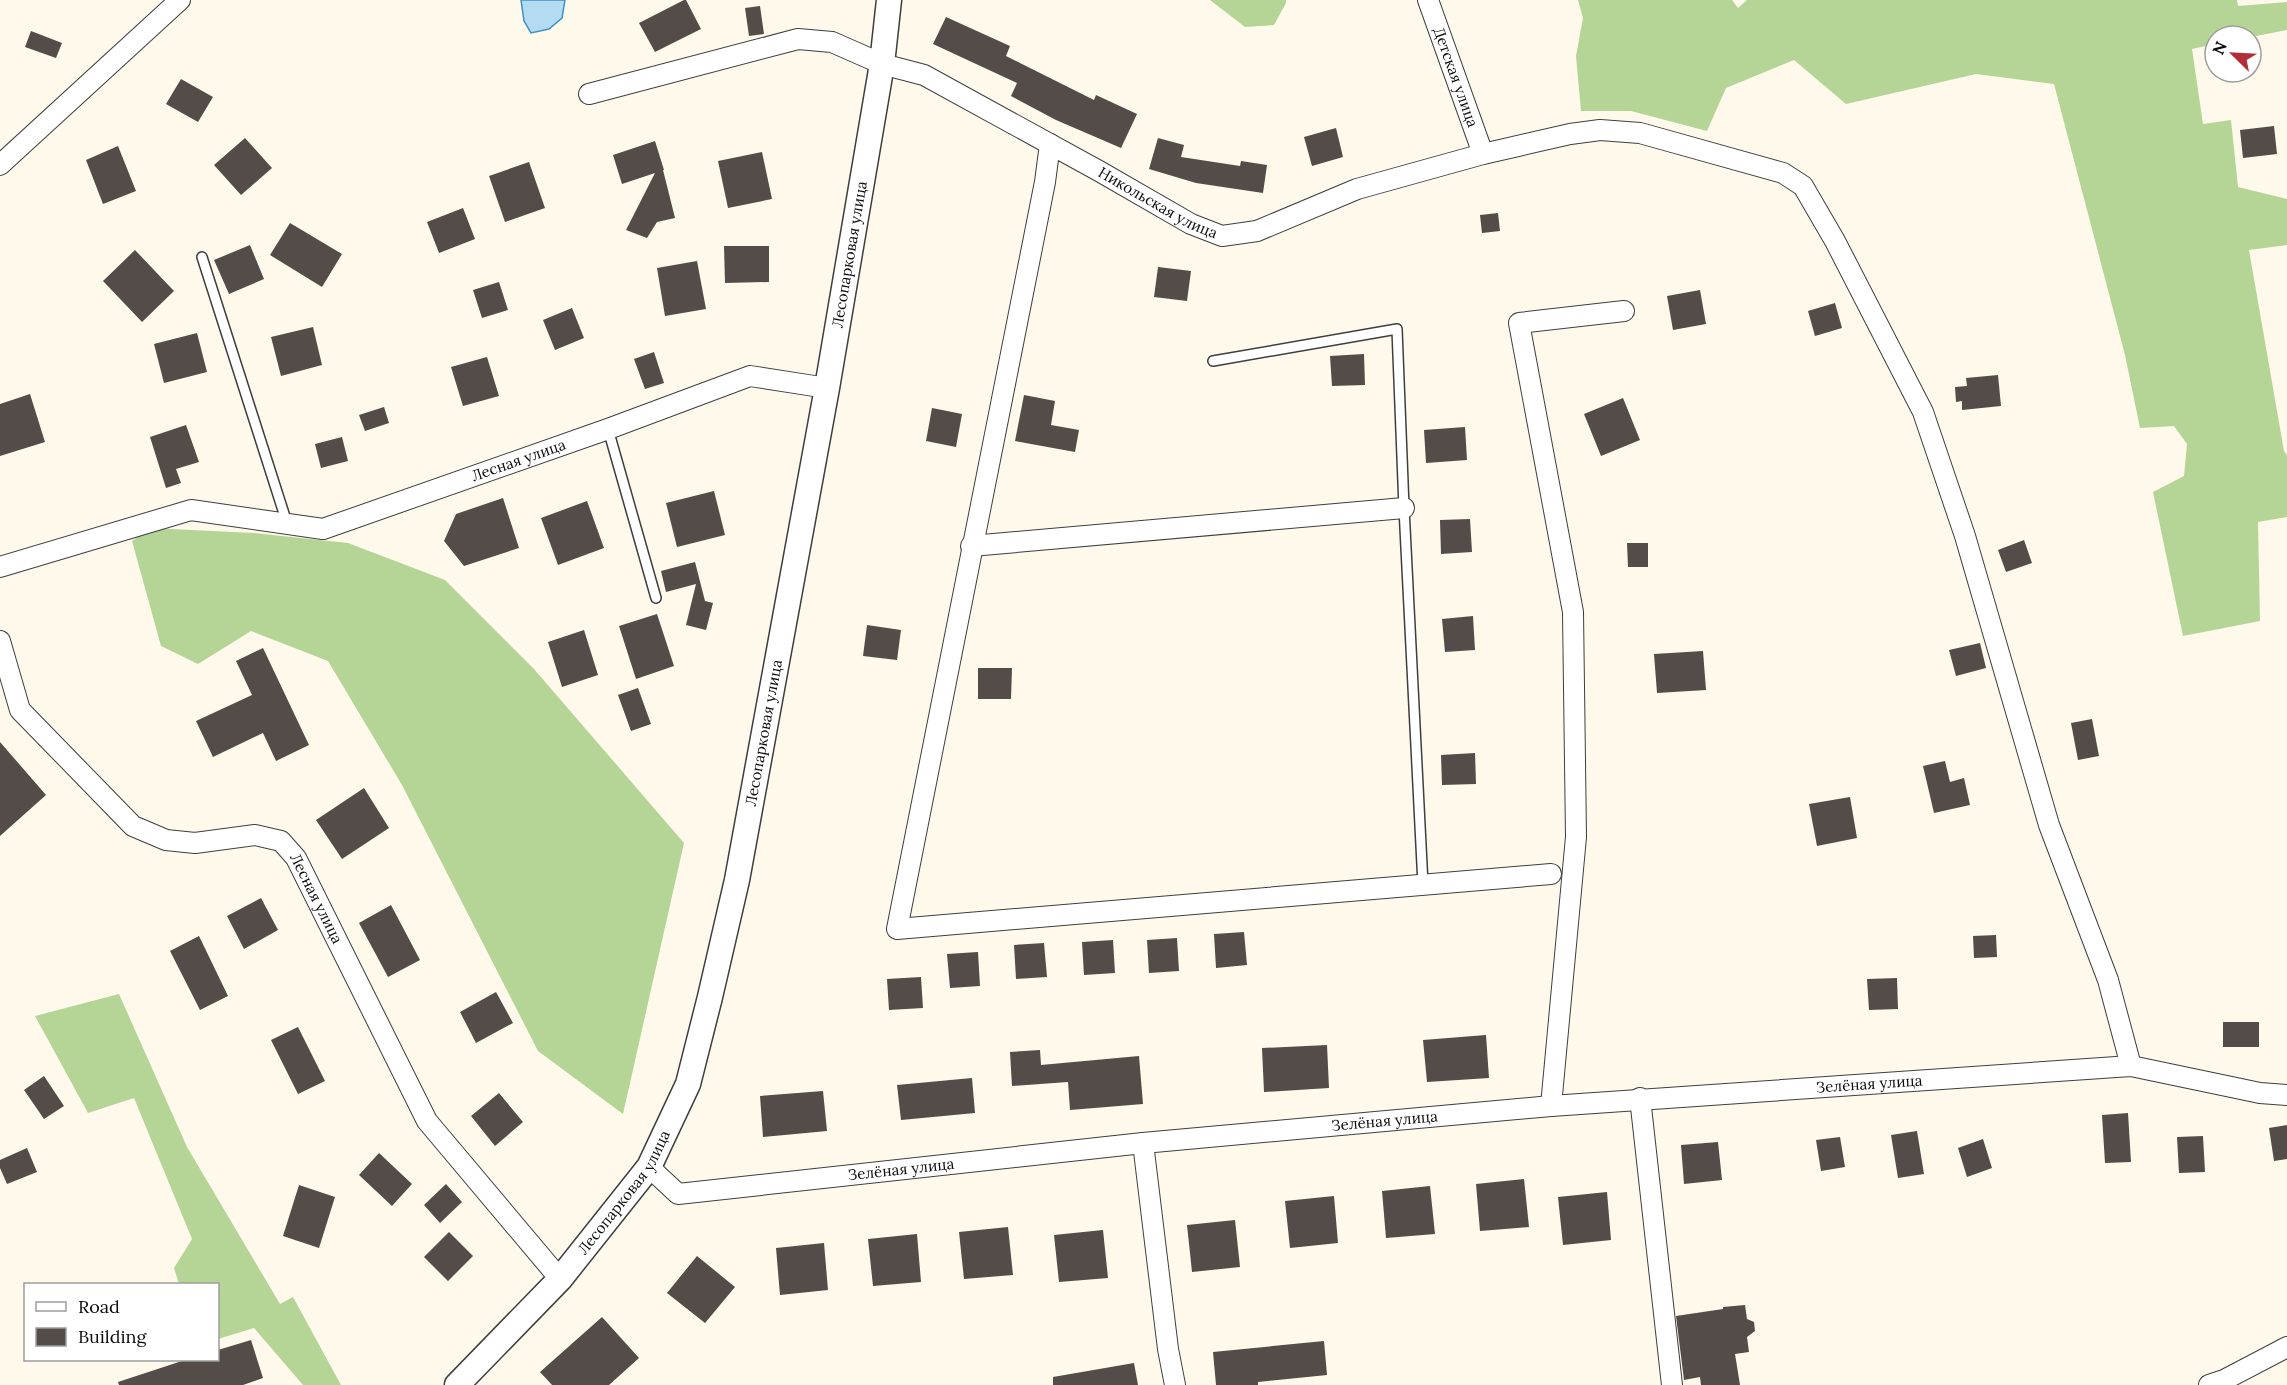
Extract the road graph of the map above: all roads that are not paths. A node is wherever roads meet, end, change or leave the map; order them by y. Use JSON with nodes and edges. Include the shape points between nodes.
{"nodes":[{"id":1,"x":889,"y":0,"type":"edge"},
{"id":2,"x":1428,"y":0,"type":"edge"},
{"id":3,"x":175,"y":2,"type":"edge"},
{"id":4,"x":882,"y":64,"type":"junction"},
{"id":5,"x":589,"y":94,"type":"dead end"},
{"id":6,"x":1050,"y":144,"type":"junction"},
{"id":7,"x":1483,"y":154,"type":"junction"},
{"id":8,"x":0,"y":165,"type":"edge"},
{"id":9,"x":202,"y":256,"type":"dead end"},
{"id":10,"x":1624,"y":311,"type":"dead end"},
{"id":11,"x":1213,"y":361,"type":"dead end"},
{"id":12,"x":827,"y":388,"type":"junction"},
{"id":13,"x":608,"y":429,"type":"junction"},
{"id":14,"x":1404,"y":508,"type":"junction"},
{"id":15,"x":287,"y":523,"type":"junction"},
{"id":16,"x":972,"y":546,"type":"junction"},
{"id":17,"x":0,"y":567,"type":"edge"},
{"id":18,"x":656,"y":598,"type":"dead end"},
{"id":19,"x":0,"y":641,"type":"edge"},
{"id":20,"x":1551,"y":874,"type":"dead end"},
{"id":21,"x":1423,"y":885,"type":"junction"},
{"id":22,"x":2131,"y":1066,"type":"junction"},
{"id":23,"x":2287,"y":1095,"type":"edge"},
{"id":24,"x":1640,"y":1098,"type":"junction"},
{"id":25,"x":1551,"y":1106,"type":"junction"},
{"id":26,"x":1143,"y":1143,"type":"junction"},
{"id":27,"x":650,"y":1167,"type":"junction"},
{"id":28,"x":560,"y":1279,"type":"junction"},
{"id":29,"x":2287,"y":1347,"type":"edge"},
{"id":30,"x":458,"y":1385,"type":"edge"},
{"id":31,"x":1175,"y":1385,"type":"edge"},
{"id":32,"x":1672,"y":1385,"type":"edge"},
{"id":33,"x":2209,"y":1385,"type":"edge"}],
"edges":[{"from":1,"to":4,"type":"street","name":"Лесопарковая улица"},
{"from":2,"to":7,"type":"street","name":"Детская улица"},
{"from":3,"to":8,"type":"street"},
{"from":4,"to":5,"type":"street","name":"Никольская улица","via":[[832,42],[798,39]]},
{"from":4,"to":6,"type":"street","name":"Никольская улица","via":[[924,75]]},
{"from":4,"to":12,"type":"street","name":"Лесопарковая улица"},
{"from":6,"to":7,"type":"street","name":"Никольская улица","via":[[1191,224],[1222,236],[1257,231],[1357,189]]},
{"from":6,"to":16,"type":"street"},
{"from":7,"to":22,"type":"street","name":"Никольская улица","via":[[1600,130],[1640,134],[1783,173],[1803,186],[1923,412],[1965,536],[2049,825],[2108,980]]},
{"from":9,"to":15,"type":"lane"},
{"from":10,"to":25,"type":"street","via":[[1519,323],[1574,612],[1576,837]]},
{"from":11,"to":14,"type":"lane","via":[[1397,329]]},
{"from":12,"to":13,"type":"street","name":"Лесная улица","via":[[750,376]]},
{"from":12,"to":27,"type":"street","name":"Лесопарковая улица","via":[[727,923],[688,1083]]},
{"from":13,"to":15,"type":"street","name":"Лесная улица","via":[[323,529]]},
{"from":13,"to":18,"type":"lane"},
{"from":14,"to":16,"type":"street"},
{"from":14,"to":21,"type":"lane"},
{"from":15,"to":17,"type":"street","name":"Лесная улица","via":[[191,510]]},
{"from":16,"to":21,"type":"street","via":[[897,929]]},
{"from":19,"to":28,"type":"street","name":"Лесная улица","via":[[20,710],[133,826],[166,840],[195,843],[255,834],[281,841],[289,850],[427,1121]]},
{"from":20,"to":21,"type":"street"},
{"from":22,"to":23,"type":"street","name":"Зелёная улица"},
{"from":22,"to":24,"type":"street","name":"Зелёная улица"},
{"from":24,"to":25,"type":"street","name":"Зелёная улица"},
{"from":24,"to":32,"type":"street"},
{"from":25,"to":26,"type":"street","name":"Зелёная улица"},
{"from":26,"to":27,"type":"street","name":"Зелёная улица","via":[[678,1194]]},
{"from":26,"to":31,"type":"street","via":[[1167,1349]]},
{"from":27,"to":28,"type":"street","name":"Лесопарковая улица"},
{"from":28,"to":30,"type":"street","name":"Лесопарковая улица"},
{"from":29,"to":33,"type":"street"}]}
